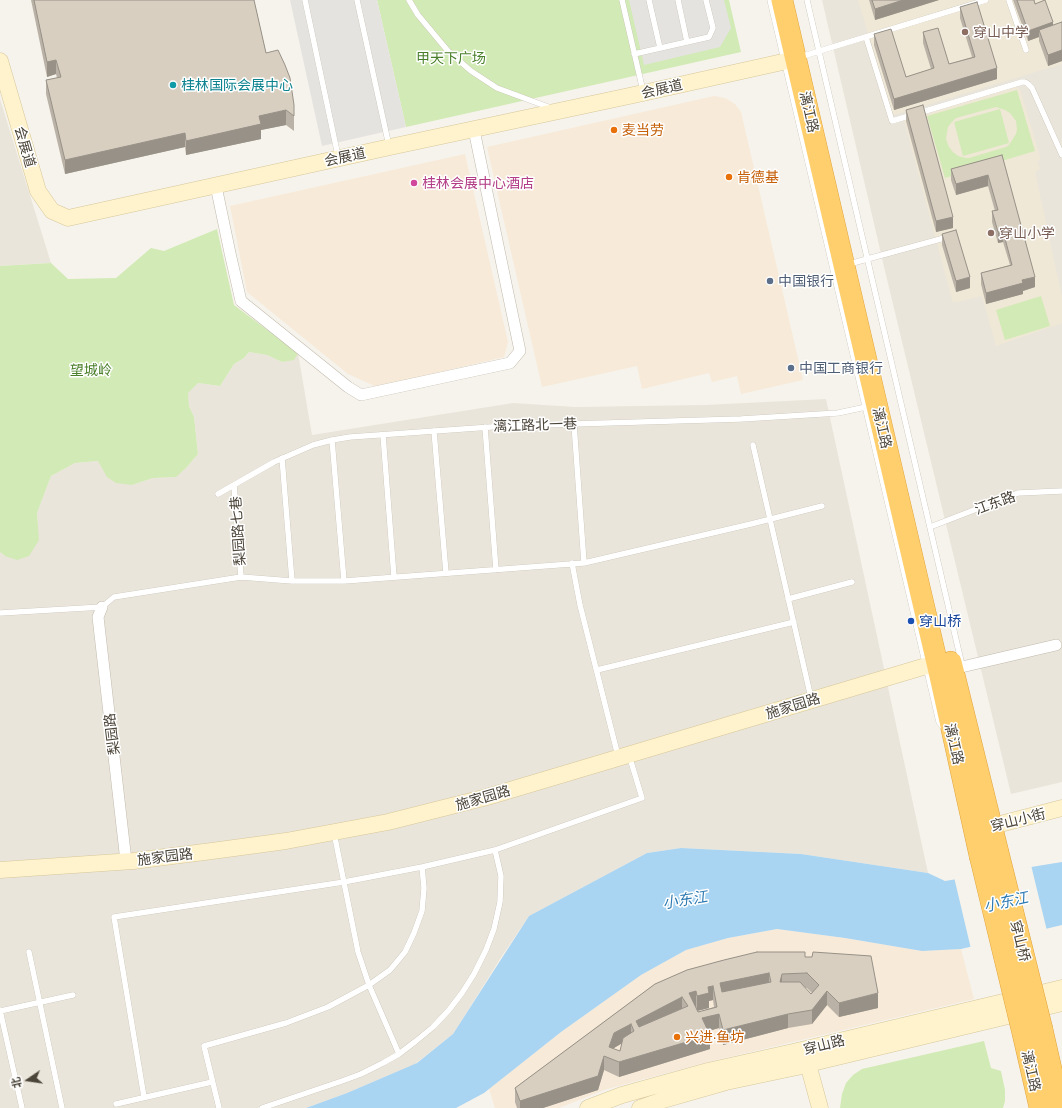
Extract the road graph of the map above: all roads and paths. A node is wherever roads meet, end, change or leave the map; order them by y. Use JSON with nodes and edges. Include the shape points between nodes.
{"nodes":[{"id":1,"x":305,"y":0,"type":"edge"},
{"id":2,"x":357,"y":0,"type":"edge"},
{"id":3,"x":409,"y":0,"type":"edge"},
{"id":4,"x":622,"y":0,"type":"edge"},
{"id":5,"x":649,"y":0,"type":"edge"},
{"id":6,"x":678,"y":0,"type":"edge"},
{"id":7,"x":706,"y":0,"type":"edge"},
{"id":8,"x":770,"y":0,"type":"edge"},
{"id":9,"x":782,"y":0,"type":"edge"},
{"id":10,"x":796,"y":0,"type":"edge"},
{"id":11,"x":807,"y":0,"type":"edge"},
{"id":12,"x":986,"y":0,"type":"edge"},
{"id":13,"x":1009,"y":0,"type":"edge"},
{"id":14,"x":866,"y":37,"type":"junction"},
{"id":15,"x":687,"y":42,"type":"junction"},
{"id":16,"x":660,"y":48,"type":"junction"},
{"id":17,"x":1026,"y":50,"type":"dead end"},
{"id":18,"x":634,"y":54,"type":"junction"},
{"id":19,"x":802,"y":57,"type":"junction"},
{"id":20,"x":0,"y":61,"type":"edge"},
{"id":21,"x":643,"y":93,"type":"junction"},
{"id":22,"x":559,"y":111,"type":"junction"},
{"id":23,"x":474,"y":130,"type":"junction"},
{"id":24,"x":390,"y":147,"type":"junction"},
{"id":25,"x":1062,"y":155,"type":"edge"},
{"id":26,"x":339,"y":158,"type":"junction"},
{"id":27,"x":216,"y":186,"type":"junction"},
{"id":28,"x":953,"y":236,"type":"edge"},
{"id":29,"x":850,"y":264,"type":"junction"},
{"id":30,"x":866,"y":407,"type":"junction"},
{"id":31,"x":574,"y":424,"type":"junction"},
{"id":32,"x":486,"y":427,"type":"junction"},
{"id":33,"x":434,"y":431,"type":"junction"},
{"id":34,"x":383,"y":435,"type":"junction"},
{"id":35,"x":332,"y":440,"type":"junction"},
{"id":36,"x":753,"y":445,"type":"dead end"},
{"id":37,"x":282,"y":458,"type":"junction"},
{"id":38,"x":234,"y":486,"type":"junction"},
{"id":39,"x":1062,"y":491,"type":"edge"},
{"id":40,"x":218,"y":494,"type":"dead end"},
{"id":41,"x":822,"y":506,"type":"dead end"},
{"id":42,"x":770,"y":519,"type":"junction"},
{"id":43,"x":930,"y":527,"type":"junction"},
{"id":44,"x":572,"y":563,"type":"junction"},
{"id":45,"x":584,"y":563,"type":"junction"},
{"id":46,"x":496,"y":570,"type":"junction"},
{"id":47,"x":446,"y":573,"type":"junction"},
{"id":48,"x":241,"y":577,"type":"junction"},
{"id":49,"x":394,"y":577,"type":"junction"},
{"id":50,"x":292,"y":581,"type":"junction"},
{"id":51,"x":344,"y":581,"type":"junction"},
{"id":52,"x":852,"y":582,"type":"dead end"},
{"id":53,"x":788,"y":599,"type":"junction"},
{"id":54,"x":102,"y":607,"type":"junction"},
{"id":55,"x":0,"y":613,"type":"edge"},
{"id":56,"x":794,"y":622,"type":"junction"},
{"id":57,"x":1056,"y":645,"type":"dead end"},
{"id":58,"x":949,"y":669,"type":"junction"},
{"id":59,"x":597,"y":670,"type":"junction"},
{"id":60,"x":812,"y":700,"type":"junction"},
{"id":61,"x":973,"y":721,"type":"dead end"},
{"id":62,"x":963,"y":746,"type":"junction"},
{"id":63,"x":624,"y":756,"type":"junction"},
{"id":64,"x":1062,"y":808,"type":"edge"},
{"id":65,"x":983,"y":829,"type":"junction"},
{"id":66,"x":334,"y":832,"type":"junction"},
{"id":67,"x":495,"y":850,"type":"junction"},
{"id":68,"x":989,"y":854,"type":"joint"},
{"id":69,"x":126,"y":861,"type":"junction"},
{"id":70,"x":422,"y":867,"type":"junction"},
{"id":71,"x":0,"y":870,"type":"edge"},
{"id":72,"x":344,"y":882,"type":"junction"},
{"id":73,"x":29,"y":952,"type":"dead end"},
{"id":74,"x":369,"y":986,"type":"junction"},
{"id":75,"x":1062,"y":988,"type":"edge"},
{"id":76,"x":73,"y":995,"type":"dead end"},
{"id":77,"x":40,"y":1002,"type":"junction"},
{"id":78,"x":1062,"y":1003,"type":"edge"},
{"id":79,"x":0,"y":1011,"type":"edge"},
{"id":80,"x":1032,"y":1031,"type":"joint"},
{"id":81,"x":398,"y":1054,"type":"junction"},
{"id":82,"x":801,"y":1058,"type":"junction"},
{"id":83,"x":212,"y":1082,"type":"junction"},
{"id":84,"x":144,"y":1098,"type":"junction"},
{"id":85,"x":116,"y":1104,"type":"dead end"},
{"id":86,"x":1055,"y":1107,"type":"edge"},
{"id":87,"x":22,"y":1108,"type":"edge"},
{"id":88,"x":62,"y":1108,"type":"edge"},
{"id":89,"x":218,"y":1108,"type":"edge"},
{"id":90,"x":262,"y":1108,"type":"edge"},
{"id":91,"x":588,"y":1108,"type":"edge"},
{"id":92,"x":640,"y":1108,"type":"edge"},
{"id":93,"x":810,"y":1108,"type":"edge"},
{"id":94,"x":820,"y":1108,"type":"edge"}],
"edges":[{"from":1,"to":26,"type":"lane"},
{"from":2,"to":24,"type":"lane"},
{"from":3,"to":22,"type":"lane","via":[[448,51],[471,71],[497,88]]},
{"from":4,"to":18,"type":"lane"},
{"from":5,"to":16,"type":"lane"},
{"from":6,"to":15,"type":"lane"},
{"from":7,"to":15,"type":"lane","via":[[712,28],[709,37]]},
{"from":8,"to":19,"type":"lane"},
{"from":9,"to":19,"type":"highway","name":"漓江路"},
{"from":10,"to":19,"type":"highway","name":"漓江路"},
{"from":11,"to":19,"type":"lane"},
{"from":12,"to":14,"type":"lane"},
{"from":13,"to":17,"type":"lane"},
{"from":14,"to":19,"type":"lane"},
{"from":14,"to":25,"type":"lane","via":[[892,121],[1025,82],[1032,88]]},
{"from":15,"to":16,"type":"lane"},
{"from":16,"to":18,"type":"lane"},
{"from":18,"to":21,"type":"lane"},
{"from":19,"to":21,"type":"street","name":"会展道"},
{"from":19,"to":29,"type":"highway","name":"漓江路"},
{"from":20,"to":27,"type":"street","name":"会展道","via":[[38,191],[52,211],[68,218]]},
{"from":21,"to":22,"type":"street","name":"会展道"},
{"from":22,"to":23,"type":"street","name":"会展道"},
{"from":23,"to":24,"type":"street","name":"会展道"},
{"from":23,"to":27,"type":"street","via":[[520,351],[510,363],[361,395],[241,301]]},
{"from":24,"to":26,"type":"street","name":"会展道"},
{"from":26,"to":27,"type":"street","name":"会展道"},
{"from":28,"to":29,"type":"lane"},
{"from":29,"to":30,"type":"lane"},
{"from":29,"to":43,"type":"lane"},
{"from":29,"to":58,"type":"highway","name":"漓江路"},
{"from":30,"to":31,"type":"lane","name":"漓江路北一巷","via":[[838,413],[742,419]]},
{"from":30,"to":58,"type":"lane"},
{"from":31,"to":32,"type":"lane","name":"漓江路北一巷"},
{"from":31,"to":45,"type":"lane"},
{"from":32,"to":33,"type":"lane","name":"漓江路北一巷"},
{"from":32,"to":46,"type":"lane"},
{"from":33,"to":34,"type":"lane","name":"漓江路北一巷"},
{"from":33,"to":47,"type":"lane"},
{"from":34,"to":35,"type":"lane","name":"漓江路北一巷"},
{"from":34,"to":49,"type":"lane"},
{"from":35,"to":37,"type":"lane","name":"漓江路北一巷"},
{"from":35,"to":51,"type":"lane"},
{"from":36,"to":42,"type":"lane"},
{"from":37,"to":38,"type":"lane","name":"漓江路北一巷"},
{"from":37,"to":50,"type":"lane"},
{"from":38,"to":40,"type":"lane","name":"漓江路北一巷"},
{"from":38,"to":48,"type":"lane","name":"梨园路七巷"},
{"from":39,"to":43,"type":"lane","name":"江东路","via":[[1018,493]]},
{"from":41,"to":42,"type":"lane"},
{"from":42,"to":45,"type":"lane"},
{"from":42,"to":53,"type":"lane"},
{"from":43,"to":58,"type":"lane"},
{"from":44,"to":45,"type":"lane"},
{"from":44,"to":46,"type":"lane"},
{"from":44,"to":59,"type":"lane"},
{"from":46,"to":47,"type":"lane"},
{"from":47,"to":49,"type":"lane"},
{"from":48,"to":50,"type":"lane"},
{"from":48,"to":54,"type":"lane","via":[[114,597]]},
{"from":49,"to":51,"type":"lane"},
{"from":50,"to":51,"type":"lane"},
{"from":52,"to":53,"type":"lane"},
{"from":53,"to":56,"type":"lane"},
{"from":54,"to":55,"type":"lane"},
{"from":54,"to":69,"type":"street","name":"梨园路","via":[[98,617]]},
{"from":56,"to":59,"type":"lane"},
{"from":56,"to":60,"type":"lane"},
{"from":57,"to":58,"type":"street"},
{"from":58,"to":60,"type":"street","name":"施家园路"},
{"from":58,"to":62,"type":"highway","name":"漓江路"},
{"from":59,"to":63,"type":"lane"},
{"from":60,"to":63,"type":"street","name":"施家园路"},
{"from":61,"to":62,"type":"lane"},
{"from":62,"to":65,"type":"highway","name":"漓江路"},
{"from":63,"to":66,"type":"street","name":"施家园路","via":[[438,810]]},
{"from":63,"to":67,"type":"lane","via":[[642,798]]},
{"from":64,"to":65,"type":"street","name":"穿山小街"},
{"from":65,"to":68,"type":"highway","name":"漓江路"},
{"from":66,"to":69,"type":"street","name":"施家园路","via":[[242,847]]},
{"from":66,"to":72,"type":"lane"},
{"from":67,"to":70,"type":"lane"},
{"from":67,"to":81,"type":"lane","via":[[501,876],[500,902],[486,950],[462,993],[449,1010],[433,1027]]},
{"from":68,"to":80,"type":"highway","name":"穿山桥","bridge":true},
{"from":69,"to":71,"type":"street","name":"施家园路"},
{"from":70,"to":72,"type":"lane"},
{"from":70,"to":74,"type":"lane","via":[[422,911],[414,933],[405,952],[390,970]]},
{"from":72,"to":74,"type":"lane","via":[[358,952]]},
{"from":72,"to":84,"type":"lane","via":[[114,917]]},
{"from":73,"to":77,"type":"lane"},
{"from":74,"to":81,"type":"lane"},
{"from":74,"to":83,"type":"lane","via":[[307,1016],[204,1046]]},
{"from":75,"to":82,"type":"street","name":"穿山路"},
{"from":76,"to":77,"type":"lane"},
{"from":77,"to":79,"type":"lane"},
{"from":77,"to":88,"type":"lane"},
{"from":78,"to":82,"type":"street","name":"穿山路"},
{"from":79,"to":87,"type":"lane"},
{"from":80,"to":86,"type":"highway","name":"漓江路"},
{"from":81,"to":90,"type":"lane","via":[[361,1074]]},
{"from":82,"to":91,"type":"street","name":"穿山路","via":[[708,1071],[622,1095]]},
{"from":82,"to":92,"type":"street","name":"穿山路"},
{"from":82,"to":93,"type":"street"},
{"from":82,"to":94,"type":"street"},
{"from":83,"to":84,"type":"lane"},
{"from":83,"to":89,"type":"lane"},
{"from":84,"to":85,"type":"lane"}]}
